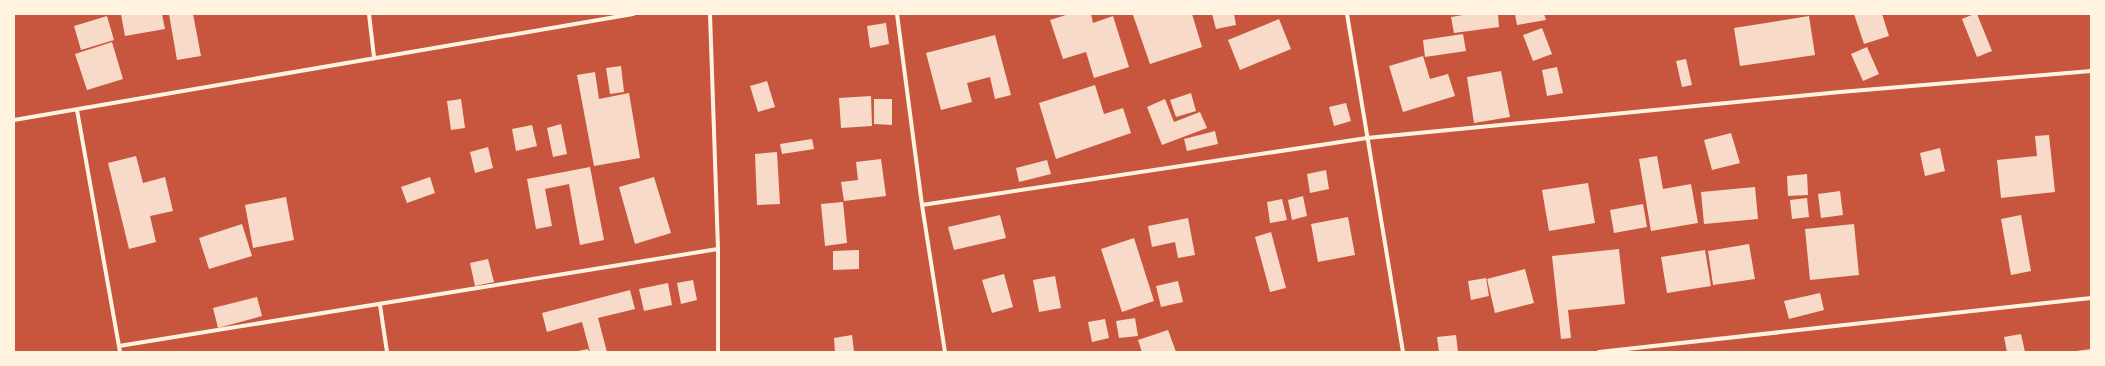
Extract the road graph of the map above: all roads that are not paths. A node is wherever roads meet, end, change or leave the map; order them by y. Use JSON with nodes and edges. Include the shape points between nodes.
{"nodes":[{"id":1,"x":369,"y":14,"type":"edge"},
{"id":2,"x":633,"y":14,"type":"edge"},
{"id":3,"x":710,"y":14,"type":"edge"},
{"id":4,"x":897,"y":14,"type":"edge"},
{"id":5,"x":1348,"y":14,"type":"edge"},
{"id":6,"x":374,"y":57,"type":"junction"},
{"id":7,"x":2091,"y":71,"type":"edge"},
{"id":8,"x":77,"y":110,"type":"junction"},
{"id":9,"x":14,"y":120,"type":"edge"},
{"id":10,"x":1367,"y":138,"type":"junction"},
{"id":11,"x":922,"y":205,"type":"junction"},
{"id":12,"x":718,"y":249,"type":"junction"},
{"id":13,"x":2091,"y":298,"type":"edge"},
{"id":14,"x":380,"y":305,"type":"junction"},
{"id":15,"x":119,"y":346,"type":"junction"},
{"id":16,"x":120,"y":352,"type":"edge"},
{"id":17,"x":387,"y":352,"type":"edge"},
{"id":18,"x":718,"y":352,"type":"edge"},
{"id":19,"x":945,"y":352,"type":"edge"},
{"id":20,"x":1403,"y":352,"type":"edge"},
{"id":21,"x":1598,"y":352,"type":"edge"}],
"edges":[{"from":1,"to":6,"type":"street"},
{"from":2,"to":6,"type":"street"},
{"from":3,"to":12,"type":"street"},
{"from":4,"to":11,"type":"street"},
{"from":5,"to":10,"type":"street"},
{"from":6,"to":8,"type":"street"},
{"from":7,"to":10,"type":"street","via":[[1840,92]]},
{"from":8,"to":9,"type":"street"},
{"from":8,"to":15,"type":"street"},
{"from":10,"to":11,"type":"street"},
{"from":10,"to":20,"type":"street"},
{"from":11,"to":19,"type":"street"},
{"from":12,"to":14,"type":"street"},
{"from":12,"to":18,"type":"street"},
{"from":13,"to":21,"type":"street"},
{"from":14,"to":15,"type":"street"},
{"from":14,"to":17,"type":"street"},
{"from":15,"to":16,"type":"street"}]}
